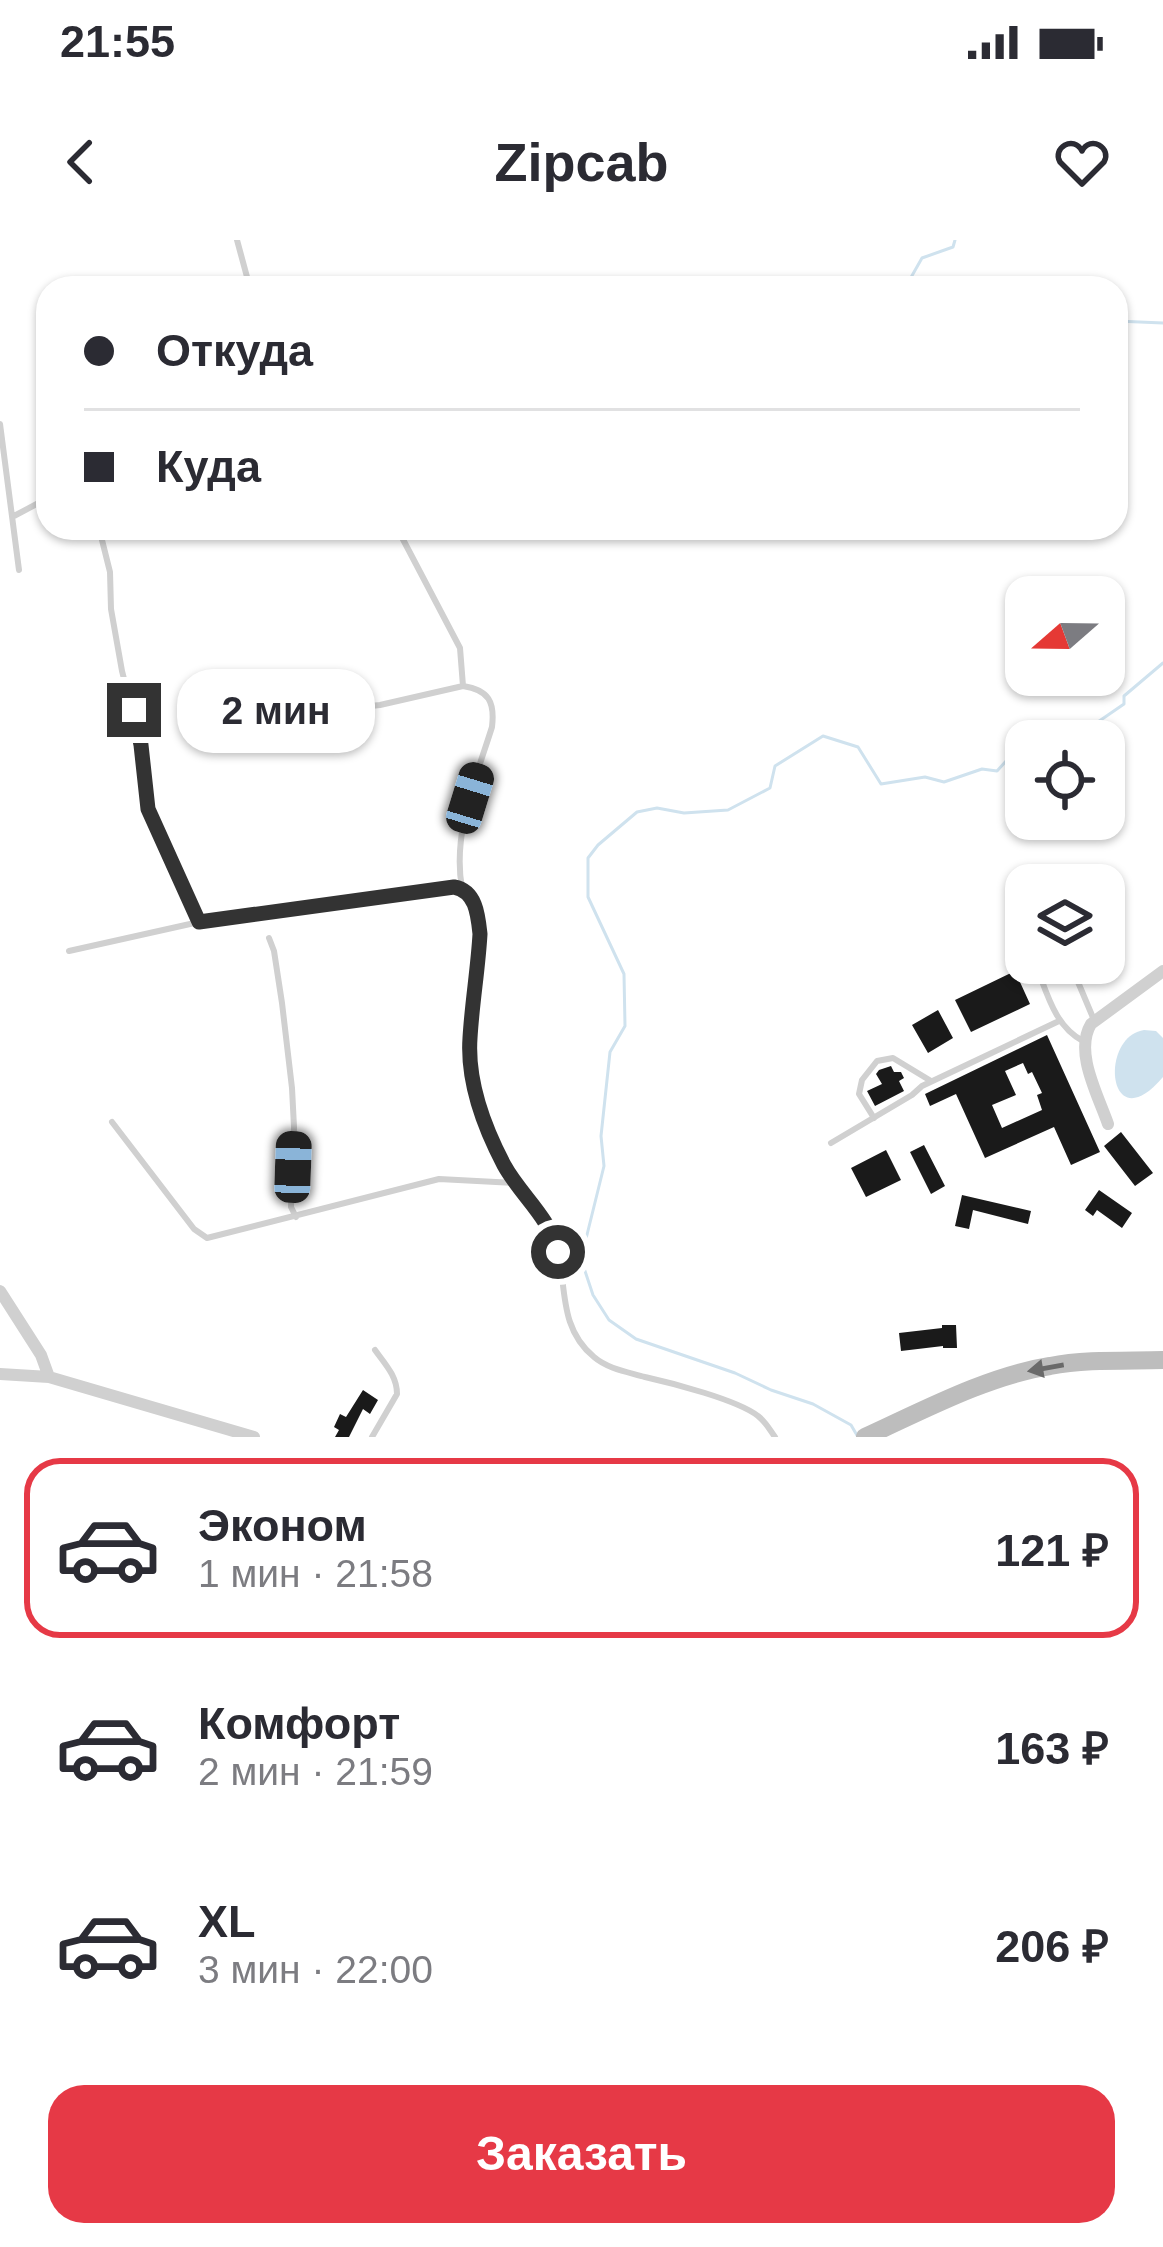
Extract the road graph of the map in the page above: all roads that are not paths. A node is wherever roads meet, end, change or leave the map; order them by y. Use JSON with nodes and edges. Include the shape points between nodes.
{"nodes":[{"id":1,"x":236,"y":240,"type":"edge"},
{"id":2,"x":246,"y":276,"type":"edge"},
{"id":3,"x":0,"y":424,"type":"edge"},
{"id":4,"x":36,"y":504,"type":"edge"},
{"id":5,"x":14,"y":516,"type":"junction"},
{"id":6,"x":102,"y":540,"type":"edge"},
{"id":7,"x":403,"y":540,"type":"edge"},
{"id":8,"x":19,"y":570,"type":"dead end"},
{"id":9,"x":463,"y":686,"type":"junction"},
{"id":10,"x":229,"y":718,"type":"dead end"},
{"id":11,"x":462,"y":888,"type":"junction"},
{"id":12,"x":199,"y":922,"type":"junction"},
{"id":13,"x":269,"y":938,"type":"dead end"},
{"id":14,"x":69,"y":951,"type":"dead end"},
{"id":15,"x":1163,"y":971,"type":"edge"},
{"id":16,"x":1044,"y":984,"type":"edge"},
{"id":17,"x":1079,"y":984,"type":"edge"},
{"id":18,"x":1059,"y":1021,"type":"junction"},
{"id":19,"x":1095,"y":1021,"type":"junction"},
{"id":20,"x":1083,"y":1040,"type":"junction"},
{"id":21,"x":931,"y":1081,"type":"junction"},
{"id":22,"x":874,"y":1118,"type":"junction"},
{"id":23,"x":112,"y":1123,"type":"dead end"},
{"id":24,"x":1108,"y":1124,"type":"dead end"},
{"id":25,"x":831,"y":1143,"type":"dead end"},
{"id":26,"x":514,"y":1183,"type":"junction"},
{"id":27,"x":296,"y":1217,"type":"junction"},
{"id":28,"x":0,"y":1291,"type":"edge"},
{"id":29,"x":375,"y":1350,"type":"dead end"},
{"id":30,"x":1163,"y":1360,"type":"edge"},
{"id":31,"x":0,"y":1374,"type":"edge"},
{"id":32,"x":49,"y":1377,"type":"junction"},
{"id":33,"x":869,"y":1435,"type":"edge"},
{"id":34,"x":254,"y":1437,"type":"edge"},
{"id":35,"x":372,"y":1437,"type":"edge"},
{"id":36,"x":776,"y":1437,"type":"edge"}],
"edges":[{"from":1,"to":2,"type":"lane"},
{"from":3,"to":5,"type":"lane"},
{"from":4,"to":5,"type":"lane"},
{"from":5,"to":8,"type":"lane"},
{"from":6,"to":12,"type":"lane","via":[[148,809]]},
{"from":7,"to":9,"type":"lane","via":[[460,648]]},
{"from":9,"to":10,"type":"lane","via":[[380,705]]},
{"from":9,"to":11,"type":"lane","via":[[487,694],[494,712],[461,837]]},
{"from":11,"to":12,"type":"lane"},
{"from":11,"to":26,"type":"lane","via":[[480,934],[470,1040],[476,1093]]},
{"from":12,"to":14,"type":"lane"},
{"from":13,"to":27,"type":"lane","via":[[292,1088]]},
{"from":15,"to":19,"type":"street"},
{"from":16,"to":18,"type":"lane"},
{"from":17,"to":19,"type":"lane"},
{"from":18,"to":20,"type":"lane"},
{"from":18,"to":21,"type":"lane"},
{"from":19,"to":20,"type":"street"},
{"from":20,"to":24,"type":"street"},
{"from":21,"to":22,"type":"lane"},
{"from":21,"to":22,"type":"lane","via":[[893,1058],[877,1061],[859,1094]]},
{"from":22,"to":25,"type":"lane"},
{"from":23,"to":27,"type":"lane","via":[[203,1237]]},
{"from":26,"to":27,"type":"lane","via":[[439,1179]]},
{"from":26,"to":36,"type":"lane","via":[[554,1235],[564,1306],[597,1360],[747,1410]]},
{"from":28,"to":32,"type":"street"},
{"from":29,"to":35,"type":"lane","via":[[397,1394]]},
{"from":30,"to":33,"type":"main road","one_way":true,"via":[[1022,1372]]},
{"from":31,"to":32,"type":"street"},
{"from":32,"to":34,"type":"street"}]}
